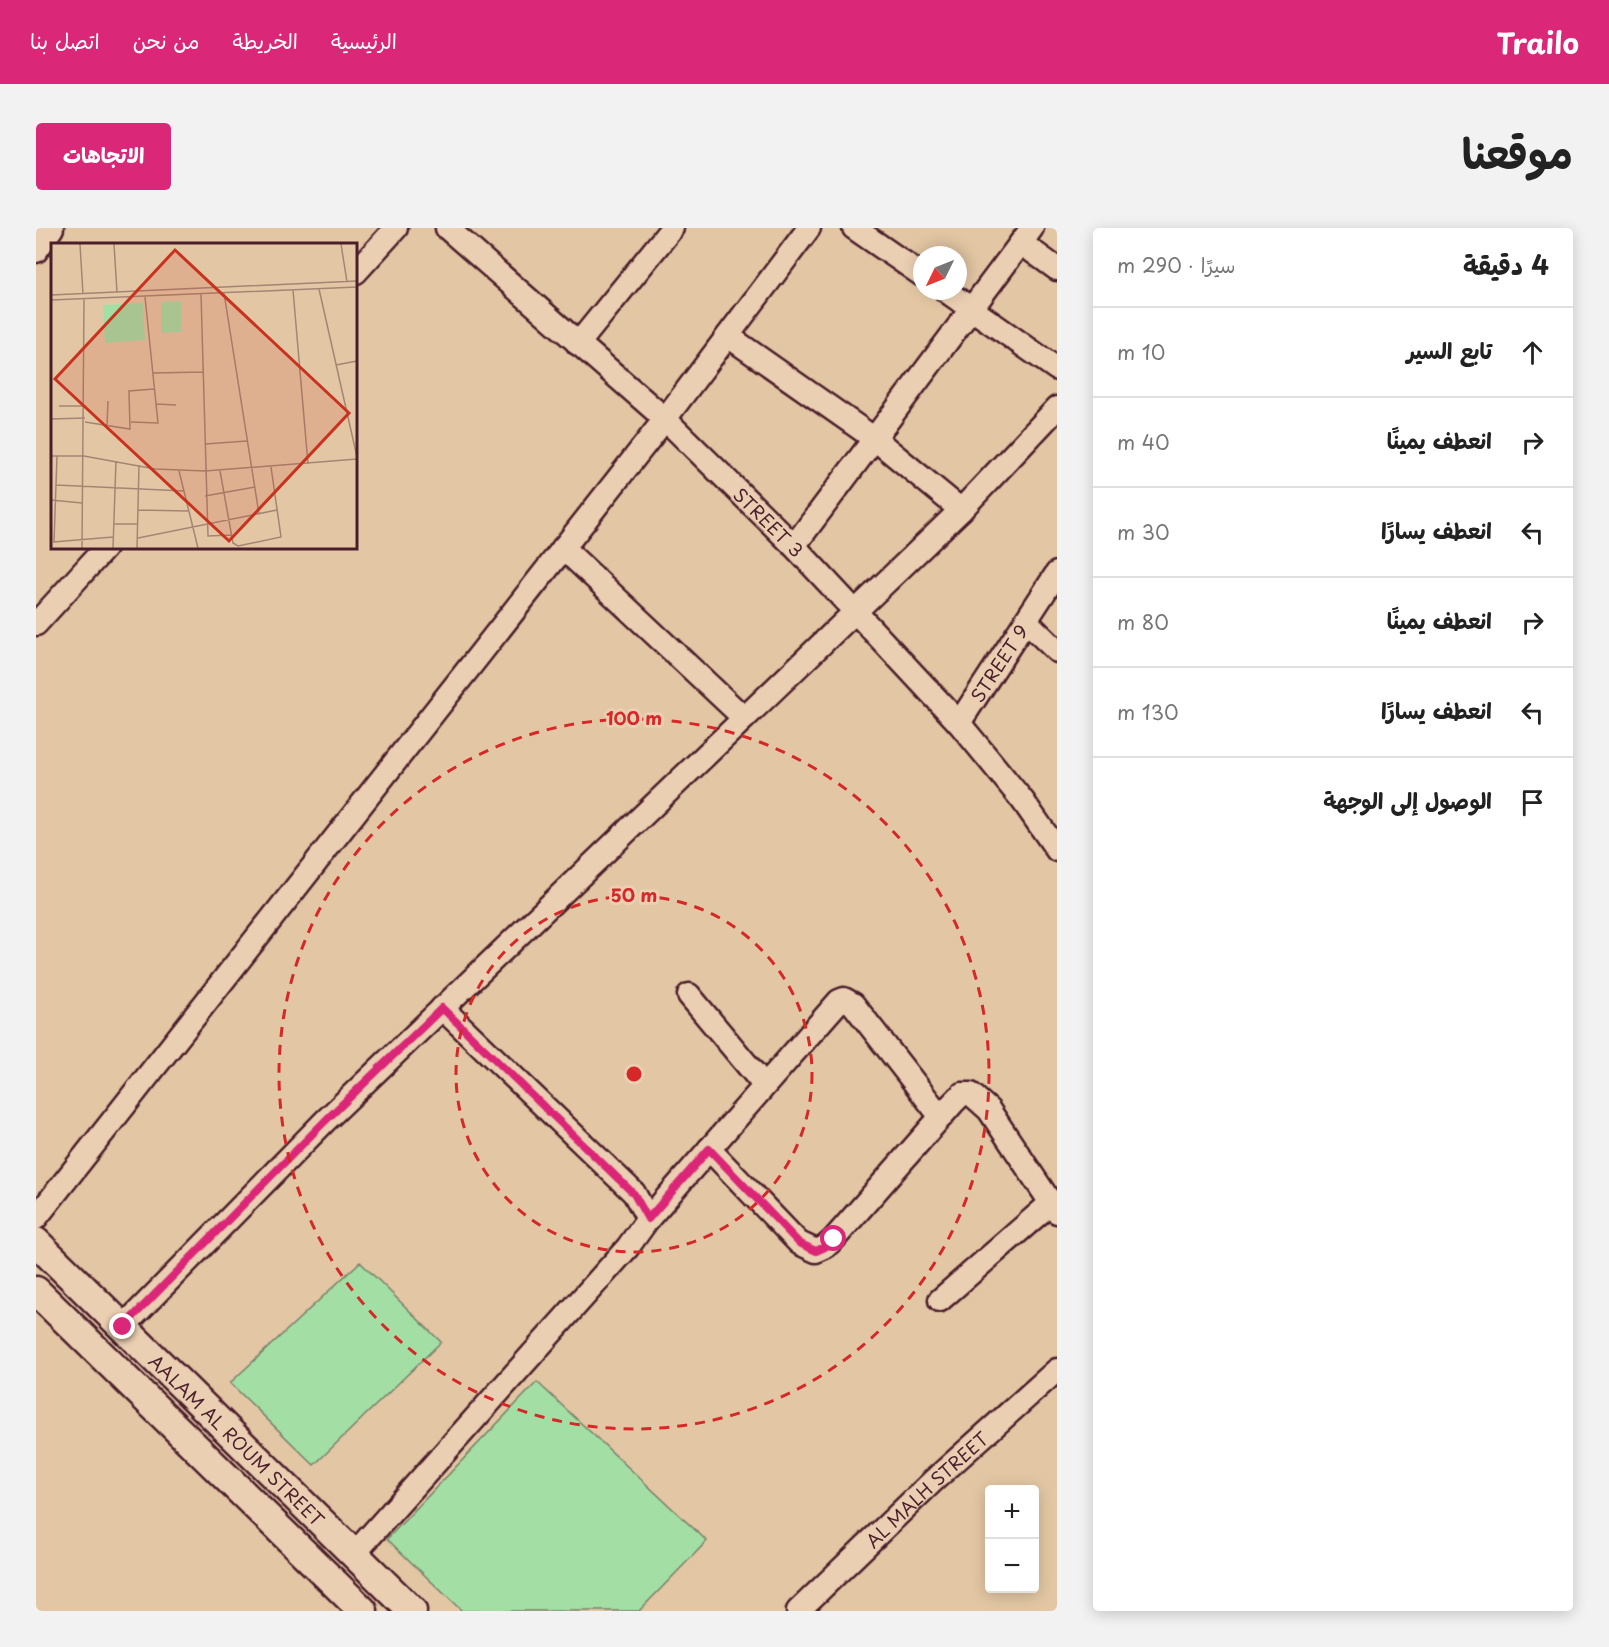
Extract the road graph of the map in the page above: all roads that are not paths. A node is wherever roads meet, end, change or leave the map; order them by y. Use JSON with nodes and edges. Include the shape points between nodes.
{"nodes":[{"id":1,"x":52,"y":228,"type":"edge"},
{"id":2,"x":396,"y":228,"type":"edge"},
{"id":3,"x":447,"y":228,"type":"edge"},
{"id":4,"x":672,"y":228,"type":"edge"},
{"id":5,"x":809,"y":228,"type":"edge"},
{"id":6,"x":854,"y":228,"type":"edge"},
{"id":7,"x":1027,"y":235,"type":"edge"},
{"id":8,"x":36,"y":251,"type":"edge"},
{"id":9,"x":913,"y":269,"type":"edge"},
{"id":10,"x":1057,"y":269,"type":"edge"},
{"id":11,"x":357,"y":271,"type":"edge"},
{"id":12,"x":959,"y":300,"type":"edge"},
{"id":13,"x":972,"y":309,"type":"junction"},
{"id":14,"x":728,"y":336,"type":"junction"},
{"id":15,"x":578,"y":344,"type":"junction"},
{"id":16,"x":1057,"y":369,"type":"edge"},
{"id":17,"x":1057,"y":408,"type":"edge"},
{"id":18,"x":664,"y":419,"type":"junction"},
{"id":19,"x":875,"y":439,"type":"junction"},
{"id":20,"x":960,"y":510,"type":"junction"},
{"id":21,"x":794,"y":546,"type":"junction"},
{"id":22,"x":563,"y":548,"type":"junction"},
{"id":23,"x":104,"y":549,"type":"edge"},
{"id":24,"x":1057,"y":573,"type":"edge"},
{"id":25,"x":855,"y":609,"type":"junction"},
{"id":26,"x":1026,"y":621,"type":"junction"},
{"id":27,"x":36,"y":624,"type":"edge"},
{"id":28,"x":1057,"y":651,"type":"edge"},
{"id":29,"x":744,"y":718,"type":"junction"},
{"id":30,"x":959,"y":723,"type":"junction"},
{"id":31,"x":1057,"y":850,"type":"edge"},
{"id":32,"x":689,"y":995,"type":"dead end"},
{"id":33,"x":442,"y":1008,"type":"junction"},
{"id":34,"x":764,"y":1085,"type":"junction"},
{"id":35,"x":941,"y":1117,"type":"junction"},
{"id":36,"x":709,"y":1149,"type":"junction"},
{"id":37,"x":1054,"y":1208,"type":"edge"},
{"id":38,"x":36,"y":1218,"type":"edge"},
{"id":39,"x":648,"y":1219,"type":"junction"},
{"id":40,"x":36,"y":1242,"type":"edge"},
{"id":41,"x":36,"y":1291,"type":"edge"},
{"id":42,"x":940,"y":1300,"type":"dead end"},
{"id":43,"x":123,"y":1327,"type":"junction"},
{"id":44,"x":1055,"y":1375,"type":"edge"},
{"id":45,"x":354,"y":1554,"type":"junction"},
{"id":46,"x":363,"y":1611,"type":"edge"},
{"id":47,"x":412,"y":1611,"type":"edge"},
{"id":48,"x":798,"y":1611,"type":"edge"}],
"edges":[{"from":1,"to":8,"type":"street"},
{"from":2,"to":11,"type":"street"},
{"from":3,"to":15,"type":"street","name":"STREET 3"},
{"from":4,"to":15,"type":"street"},
{"from":5,"to":14,"type":"street"},
{"from":6,"to":9,"type":"street"},
{"from":7,"to":10,"type":"street"},
{"from":7,"to":13,"type":"street"},
{"from":12,"to":13,"type":"street"},
{"from":13,"to":16,"type":"street"},
{"from":13,"to":19,"type":"street"},
{"from":14,"to":18,"type":"street"},
{"from":14,"to":19,"type":"street"},
{"from":15,"to":18,"type":"street","name":"STREET 3"},
{"from":17,"to":20,"type":"street"},
{"from":18,"to":21,"type":"street","name":"STREET 3"},
{"from":18,"to":22,"type":"street"},
{"from":19,"to":20,"type":"street"},
{"from":19,"to":21,"type":"street"},
{"from":20,"to":25,"type":"street"},
{"from":21,"to":25,"type":"street","name":"STREET 3"},
{"from":22,"to":29,"type":"street"},
{"from":22,"to":38,"type":"street"},
{"from":23,"to":27,"type":"street"},
{"from":24,"to":26,"type":"street","name":"STREET 9"},
{"from":25,"to":29,"type":"street"},
{"from":25,"to":30,"type":"street","name":"STREET 3"},
{"from":26,"to":28,"type":"street"},
{"from":26,"to":30,"type":"street","name":"STREET 9"},
{"from":29,"to":33,"type":"street"},
{"from":30,"to":31,"type":"street","name":"STREET 3","via":[[1023,801]]},
{"from":32,"to":34,"type":"street"},
{"from":33,"to":39,"type":"street","via":[[634,1194]]},
{"from":33,"to":43,"type":"street"},
{"from":34,"to":35,"type":"street","via":[[844,999],[853,1004]]},
{"from":34,"to":36,"type":"street"},
{"from":35,"to":36,"type":"street","via":[[834,1239],[816,1251],[799,1243]]},
{"from":35,"to":37,"type":"street","via":[[962,1094],[980,1100]]},
{"from":36,"to":39,"type":"street"},
{"from":37,"to":42,"type":"street"},
{"from":39,"to":45,"type":"street","via":[[628,1247]]},
{"from":40,"to":43,"type":"street","name":"AALAM AL ROUM STREET"},
{"from":41,"to":46,"type":"street","name":"AALAM AL ROUM STREET"},
{"from":43,"to":45,"type":"street","name":"AALAM AL ROUM STREET"},
{"from":44,"to":48,"type":"street","name":"AL MALH STREET","via":[[933,1481]]},
{"from":45,"to":47,"type":"street","name":"AALAM AL ROUM STREET"}]}
